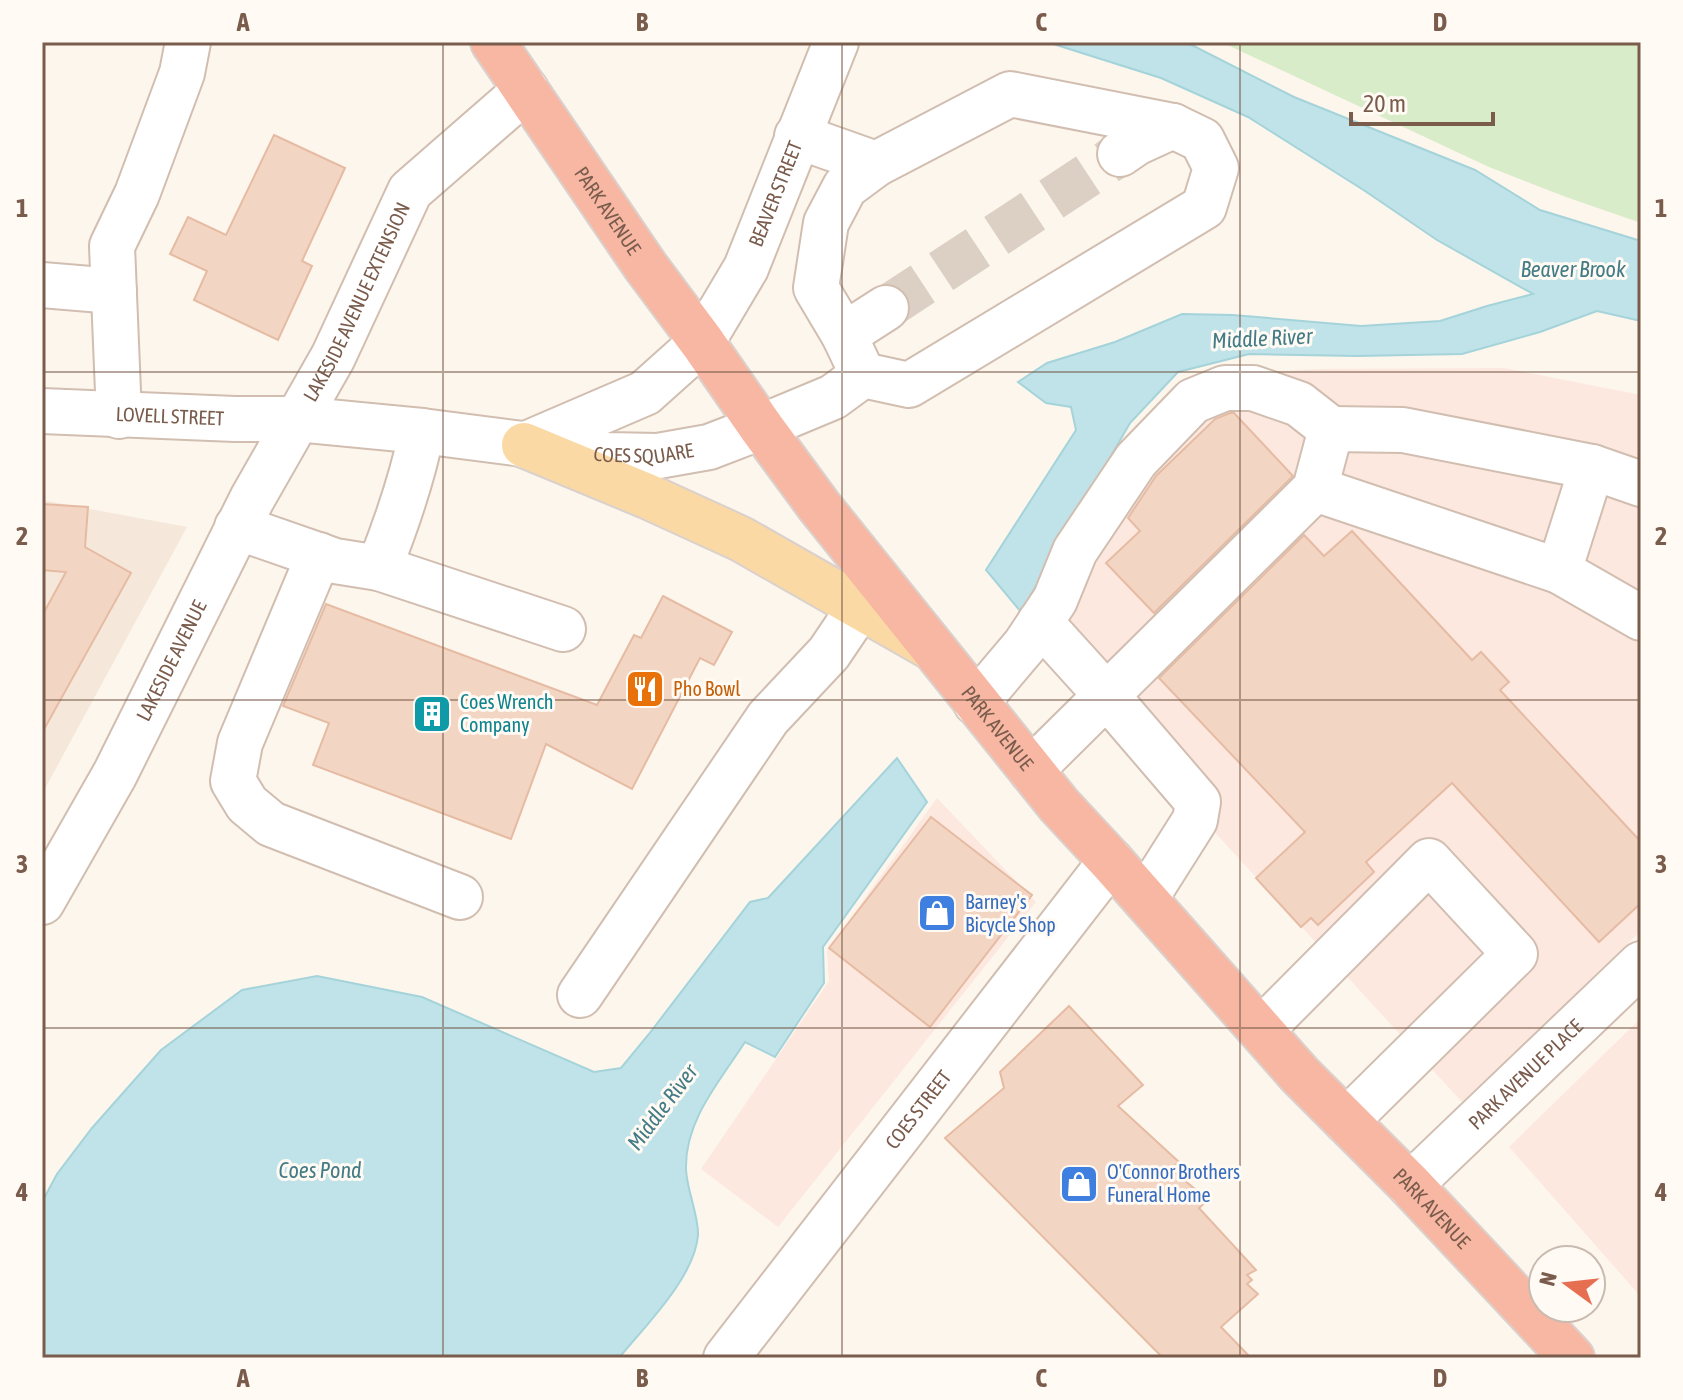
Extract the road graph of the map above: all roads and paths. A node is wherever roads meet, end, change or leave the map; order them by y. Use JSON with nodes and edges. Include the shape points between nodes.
{"nodes":[{"id":1,"x":188,"y":42,"type":"edge"},
{"id":2,"x":493,"y":42,"type":"edge"},
{"id":3,"x":836,"y":42,"type":"edge"},
{"id":4,"x":526,"y":90,"type":"junction"},
{"id":5,"x":1173,"y":126,"type":"junction"},
{"id":6,"x":797,"y":136,"type":"junction"},
{"id":7,"x":1120,"y":154,"type":"tunnel mouth"},
{"id":8,"x":876,"y":164,"type":"junction"},
{"id":9,"x":42,"y":285,"type":"edge"},
{"id":10,"x":114,"y":291,"type":"junction"},
{"id":11,"x":886,"y":308,"type":"tunnel mouth"},
{"id":12,"x":844,"y":335,"type":"junction"},
{"id":13,"x":702,"y":342,"type":"junction"},
{"id":14,"x":863,"y":375,"type":"junction"},
{"id":15,"x":42,"y":411,"type":"edge"},
{"id":16,"x":119,"y":416,"type":"junction"},
{"id":17,"x":297,"y":419,"type":"junction"},
{"id":18,"x":761,"y":427,"type":"junction"},
{"id":19,"x":1331,"y":429,"type":"junction"},
{"id":20,"x":422,"y":431,"type":"junction"},
{"id":21,"x":524,"y":445,"type":"junction"},
{"id":22,"x":1592,"y":467,"type":"junction"},
{"id":23,"x":1641,"y":484,"type":"edge"},
{"id":24,"x":1315,"y":489,"type":"junction"},
{"id":25,"x":237,"y":527,"type":"junction"},
{"id":26,"x":319,"y":555,"type":"junction"},
{"id":27,"x":379,"y":568,"type":"junction"},
{"id":28,"x":1559,"y":571,"type":"junction"},
{"id":29,"x":860,"y":607,"type":"junction"},
{"id":30,"x":1641,"y":618,"type":"edge"},
{"id":31,"x":1040,"y":622,"type":"junction"},
{"id":32,"x":563,"y":629,"type":"dead end"},
{"id":33,"x":932,"y":648,"type":"junction"},
{"id":34,"x":1107,"y":696,"type":"junction"},
{"id":35,"x":976,"y":703,"type":"junction"},
{"id":36,"x":1031,"y":770,"type":"junction"},
{"id":37,"x":1111,"y":861,"type":"junction"},
{"id":38,"x":460,"y":897,"type":"dead end"},
{"id":39,"x":1145,"y":899,"type":"junction"},
{"id":40,"x":42,"y":902,"type":"edge"},
{"id":41,"x":1639,"y":970,"type":"edge"},
{"id":42,"x":580,"y":995,"type":"dead end"},
{"id":43,"x":1261,"y":1030,"type":"junction"},
{"id":44,"x":1346,"y":1121,"type":"junction"},
{"id":45,"x":1410,"y":1185,"type":"junction"},
{"id":46,"x":726,"y":1358,"type":"edge"},
{"id":47,"x":1572,"y":1358,"type":"edge"}],
"edges":[{"from":1,"to":10,"type":"street","via":[[182,73],[137,194],[112,246]]},
{"from":2,"to":4,"type":"highway","name":"PARK AVENUE"},
{"from":3,"to":6,"type":"street","name":"BEAVER STREET"},
{"from":4,"to":13,"type":"highway","name":"PARK AVENUE"},
{"from":4,"to":17,"type":"street","name":"LAKESIDE AVENUE EXTENSION","via":[[410,191],[333,357]]},
{"from":5,"to":7,"type":"street"},
{"from":5,"to":8,"type":"street","via":[[1010,94]]},
{"from":5,"to":14,"type":"street","via":[[1202,140],[1216,168],[1204,207],[909,385]]},
{"from":6,"to":8,"type":"street"},
{"from":6,"to":13,"type":"street","name":"BEAVER STREET","via":[[746,268]]},
{"from":8,"to":12,"type":"street","via":[[845,187],[826,223],[816,288]]},
{"from":9,"to":10,"type":"street"},
{"from":10,"to":16,"type":"street"},
{"from":11,"to":12,"type":"street"},
{"from":12,"to":14,"type":"street"},
{"from":13,"to":18,"type":"highway","name":"PARK AVENUE"},
{"from":13,"to":21,"type":"street","name":"COES SQUARE","via":[[645,393]]},
{"from":14,"to":18,"type":"street","name":"COES SQUARE","via":[[833,397]]},
{"from":15,"to":16,"type":"street","name":"LOVELL STREET"},
{"from":16,"to":17,"type":"street","name":"LOVELL STREET"},
{"from":17,"to":20,"type":"street","name":"COES SQUARE"},
{"from":17,"to":25,"type":"street","name":"LAKESIDE AVENUE"},
{"from":18,"to":21,"type":"street","name":"COES SQUARE","via":[[709,447],[658,456]]},
{"from":18,"to":33,"type":"highway","name":"PARK AVENUE"},
{"from":19,"to":22,"type":"street","via":[[1403,430]]},
{"from":19,"to":24,"type":"street"},
{"from":19,"to":31,"type":"street","via":[[1299,404],[1253,388],[1225,388],[1193,401],[1136,460],[1075,551]]},
{"from":20,"to":21,"type":"street","name":"COES SQUARE"},
{"from":20,"to":27,"type":"street","via":[[400,517]]},
{"from":21,"to":29,"type":"main road","via":[[741,539]]},
{"from":22,"to":23,"type":"street"},
{"from":22,"to":28,"type":"street"},
{"from":24,"to":28,"type":"street"},
{"from":24,"to":34,"type":"street"},
{"from":25,"to":26,"type":"street"},
{"from":25,"to":40,"type":"street","name":"LAKESIDE AVENUE","via":[[115,774]]},
{"from":26,"to":27,"type":"street"},
{"from":26,"to":38,"type":"street","via":[[240,743],[233,781],[247,804],[271,824]]},
{"from":27,"to":32,"type":"street"},
{"from":28,"to":30,"type":"street"},
{"from":29,"to":33,"type":"main road"},
{"from":29,"to":42,"type":"street","via":[[829,653],[768,718]]},
{"from":31,"to":34,"type":"street"},
{"from":31,"to":35,"type":"street"},
{"from":33,"to":35,"type":"highway","name":"PARK AVENUE"},
{"from":34,"to":36,"type":"street"},
{"from":34,"to":39,"type":"street","via":[[1198,802],[1195,820]]},
{"from":35,"to":36,"type":"highway","name":"PARK AVENUE"},
{"from":36,"to":37,"type":"highway","name":"PARK AVENUE"},
{"from":37,"to":39,"type":"highway","name":"PARK AVENUE"},
{"from":37,"to":46,"type":"street","name":"COES STREET"},
{"from":39,"to":43,"type":"highway","name":"PARK AVENUE"},
{"from":41,"to":45,"type":"street","name":"PARK AVENUE PLACE"},
{"from":43,"to":44,"type":"highway","name":"PARK AVENUE"},
{"from":43,"to":44,"type":"street","via":[[1429,861],[1515,954]]},
{"from":44,"to":45,"type":"highway","name":"PARK AVENUE"},
{"from":45,"to":47,"type":"highway","name":"PARK AVENUE"}]}
